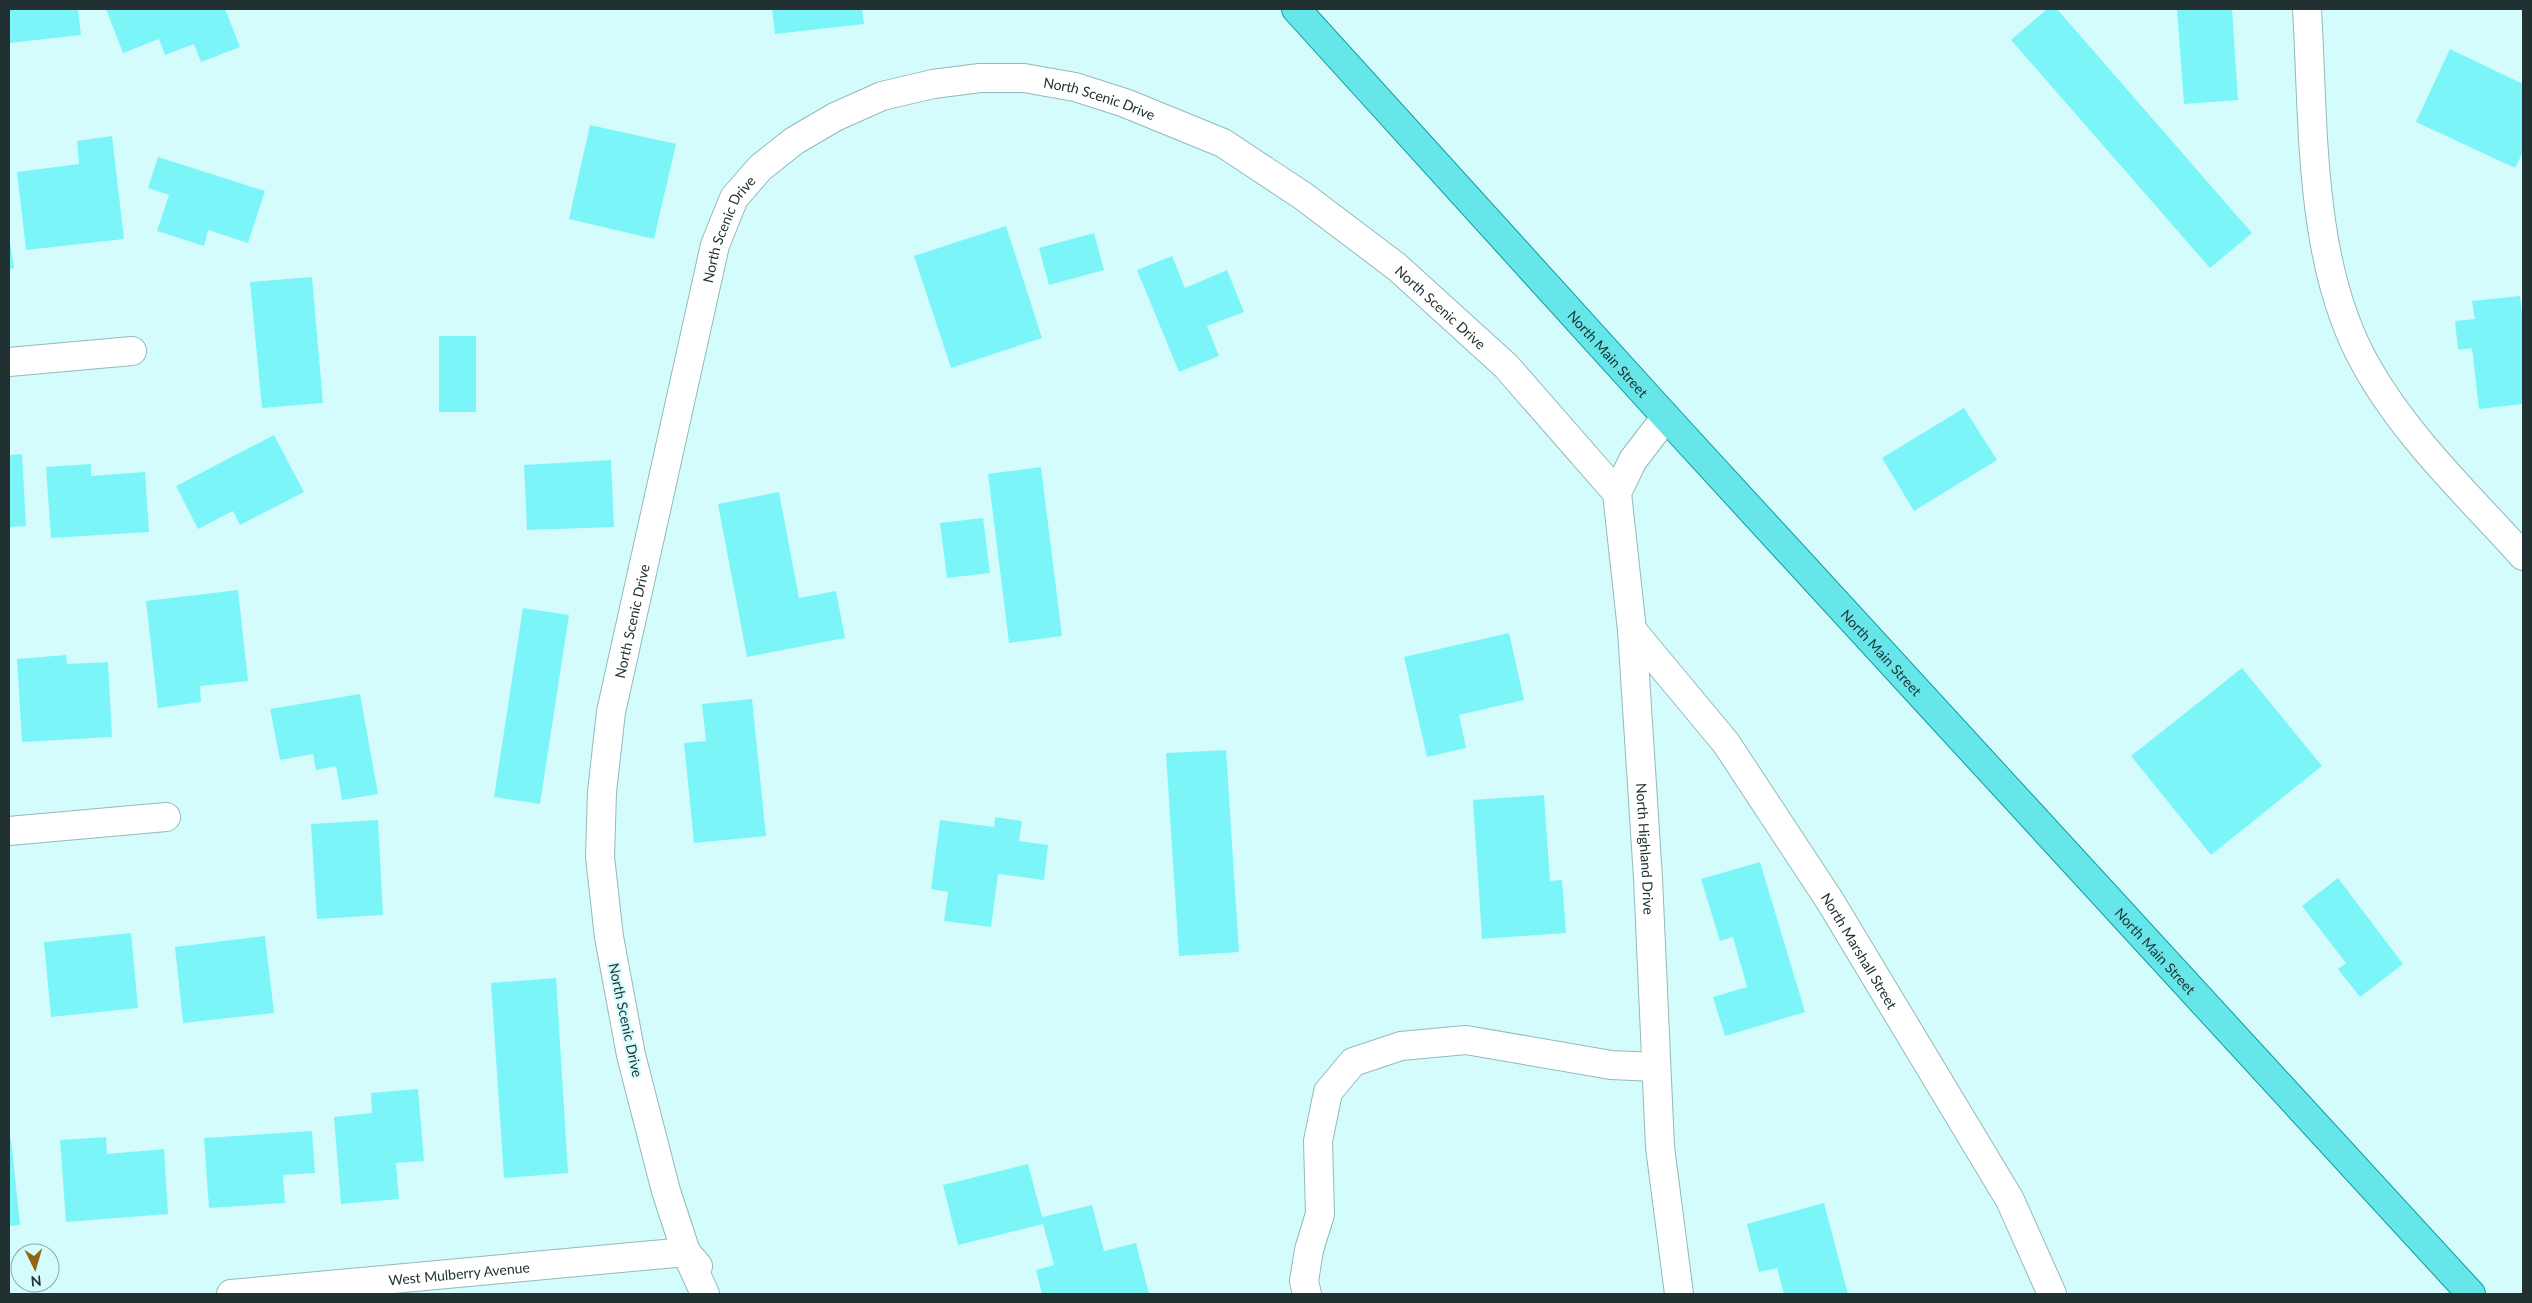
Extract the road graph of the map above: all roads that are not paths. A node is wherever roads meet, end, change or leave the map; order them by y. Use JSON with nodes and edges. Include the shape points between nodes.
{"nodes":[{"id":1,"x":1296,"y":9,"type":"edge"},
{"id":2,"x":2307,"y":9,"type":"edge"},
{"id":3,"x":132,"y":351,"type":"dead end"},
{"id":4,"x":9,"y":362,"type":"edge"},
{"id":5,"x":1666,"y":417,"type":"junction"},
{"id":6,"x":1616,"y":493,"type":"junction"},
{"id":7,"x":2523,"y":556,"type":"edge"},
{"id":8,"x":1632,"y":630,"type":"junction"},
{"id":9,"x":166,"y":817,"type":"dead end"},
{"id":10,"x":9,"y":831,"type":"edge"},
{"id":11,"x":1656,"y":1066,"type":"junction"},
{"id":12,"x":686,"y":1252,"type":"junction"},
{"id":13,"x":231,"y":1294,"type":"edge"},
{"id":14,"x":706,"y":1294,"type":"edge"},
{"id":15,"x":724,"y":1294,"type":"edge"},
{"id":16,"x":1307,"y":1294,"type":"edge"},
{"id":17,"x":1679,"y":1294,"type":"edge"},
{"id":18,"x":2052,"y":1294,"type":"edge"},
{"id":19,"x":2471,"y":1294,"type":"edge"}],
"edges":[{"from":1,"to":5,"type":"main road","name":"North Main Street"},
{"from":2,"to":7,"type":"street","via":[[2319,196],[2326,251],[2346,326],[2366,367],[2394,409]]},
{"from":3,"to":4,"type":"street"},
{"from":5,"to":6,"type":"street","via":[[1633,460]]},
{"from":5,"to":19,"type":"main road","name":"North Main Street"},
{"from":6,"to":8,"type":"street","name":"North Highland Drive"},
{"from":6,"to":12,"type":"street","name":"North Scenic Drive","via":[[1506,366],[1397,267],[1303,196],[1223,142],[1125,103],[1075,87],[1024,78],[980,78],[933,84],[882,96],[835,117],[794,141],[760,168],[734,198],[715,245],[611,712],[602,792],[600,857],[609,937],[631,1055],[666,1191]]},
{"from":8,"to":11,"type":"street","name":"North Highland Drive"},
{"from":8,"to":18,"type":"street","name":"North Marshall Street","via":[[1726,743],[1830,900],[2005,1192]]},
{"from":9,"to":10,"type":"street"},
{"from":11,"to":16,"type":"street","via":[[1611,1065],[1466,1040],[1401,1046],[1353,1062],[1328,1092],[1318,1141],[1320,1214],[1304,1281]]},
{"from":11,"to":17,"type":"street","name":"North Highland Drive","via":[[1660,1147]]},
{"from":12,"to":13,"type":"street","name":"West Mulberry Avenue"},
{"from":12,"to":14,"type":"street","name":"North Scenic Drive"},
{"from":12,"to":15,"type":"street"}]}
